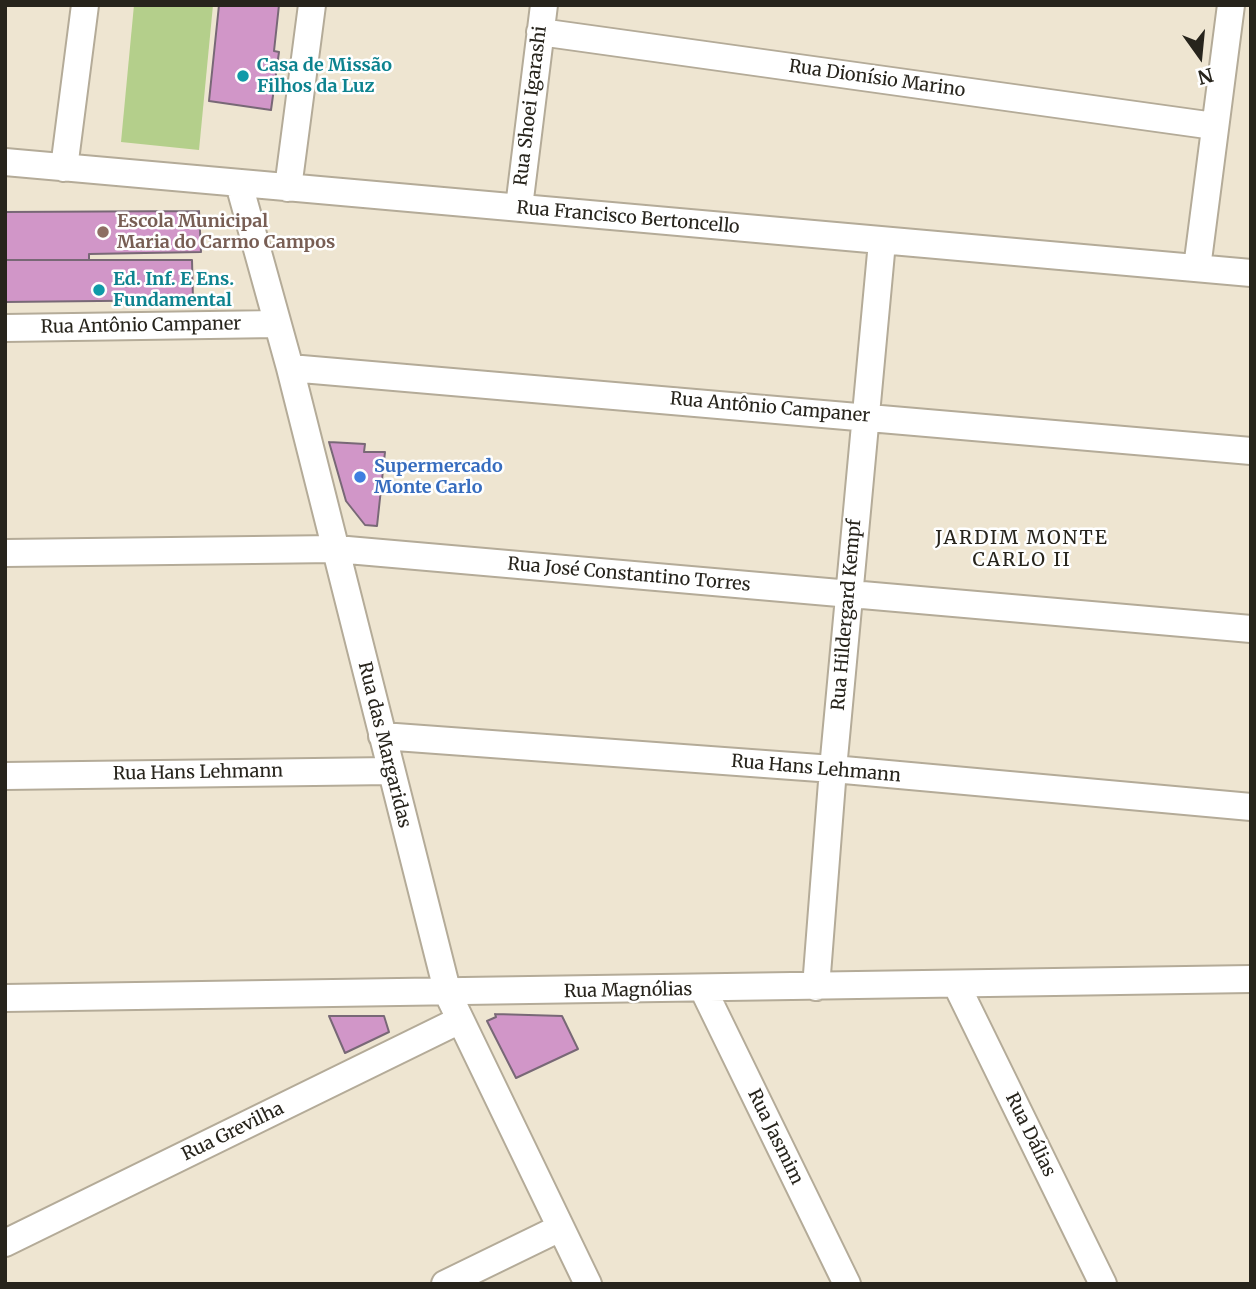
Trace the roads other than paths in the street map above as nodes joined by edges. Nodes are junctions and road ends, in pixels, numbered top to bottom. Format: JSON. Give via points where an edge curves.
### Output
{"nodes":[{"id":1,"x":85,"y":5,"type":"edge"},
{"id":2,"x":312,"y":5,"type":"edge"},
{"id":3,"x":544,"y":5,"type":"edge"},
{"id":4,"x":1231,"y":5,"type":"edge"},
{"id":5,"x":540,"y":32,"type":"junction"},
{"id":6,"x":1214,"y":126,"type":"junction"},
{"id":7,"x":5,"y":162,"type":"edge"},
{"id":8,"x":64,"y":168,"type":"junction"},
{"id":9,"x":239,"y":184,"type":"junction"},
{"id":10,"x":288,"y":188,"type":"junction"},
{"id":11,"x":519,"y":207,"type":"junction"},
{"id":12,"x":882,"y":242,"type":"junction"},
{"id":13,"x":1197,"y":268,"type":"junction"},
{"id":14,"x":1251,"y":273,"type":"edge"},
{"id":15,"x":277,"y":324,"type":"junction"},
{"id":16,"x":5,"y":328,"type":"edge"},
{"id":17,"x":290,"y":368,"type":"junction"},
{"id":18,"x":866,"y":416,"type":"junction"},
{"id":19,"x":1251,"y":451,"type":"edge"},
{"id":20,"x":336,"y":549,"type":"junction"},
{"id":21,"x":5,"y":553,"type":"edge"},
{"id":22,"x":850,"y":595,"type":"junction"},
{"id":23,"x":1251,"y":629,"type":"edge"},
{"id":24,"x":382,"y":736,"type":"junction"},
{"id":25,"x":833,"y":769,"type":"junction"},
{"id":26,"x":391,"y":771,"type":"junction"},
{"id":27,"x":5,"y":776,"type":"edge"},
{"id":28,"x":1251,"y":807,"type":"edge"},
{"id":29,"x":1251,"y":979,"type":"edge"},
{"id":30,"x":957,"y":986,"type":"junction"},
{"id":31,"x":816,"y":988,"type":"junction"},
{"id":32,"x":703,"y":989,"type":"junction"},
{"id":33,"x":448,"y":994,"type":"junction"},
{"id":34,"x":5,"y":998,"type":"edge"},
{"id":35,"x":460,"y":1020,"type":"junction"},
{"id":36,"x":560,"y":1228,"type":"junction"},
{"id":37,"x":5,"y":1243,"type":"edge"},
{"id":38,"x":445,"y":1284,"type":"edge"},
{"id":39,"x":588,"y":1284,"type":"edge"},
{"id":40,"x":846,"y":1284,"type":"edge"},
{"id":41,"x":1103,"y":1284,"type":"edge"}],
"edges":[{"from":1,"to":8,"type":"street"},
{"from":2,"to":10,"type":"street"},
{"from":3,"to":5,"type":"street","name":"Rua Shoei Igarashi"},
{"from":4,"to":6,"type":"street"},
{"from":5,"to":6,"type":"street","name":"Rua Dionísio Marino"},
{"from":5,"to":11,"type":"street","name":"Rua Shoei Igarashi"},
{"from":6,"to":13,"type":"street"},
{"from":7,"to":8,"type":"street","name":"Rua Francisco Bertoncello"},
{"from":8,"to":9,"type":"street","name":"Rua Francisco Bertoncello"},
{"from":9,"to":10,"type":"street","name":"Rua Francisco Bertoncello"},
{"from":9,"to":15,"type":"street","name":"Rua das Margaridas"},
{"from":10,"to":11,"type":"street","name":"Rua Francisco Bertoncello"},
{"from":11,"to":12,"type":"street","name":"Rua Francisco Bertoncello"},
{"from":12,"to":13,"type":"street","name":"Rua Francisco Bertoncello"},
{"from":12,"to":18,"type":"street","name":"Rua Hildergard Kempf"},
{"from":13,"to":14,"type":"street","name":"Rua Francisco Bertoncello"},
{"from":15,"to":16,"type":"street","name":"Rua Antônio Campaner"},
{"from":15,"to":17,"type":"street","name":"Rua das Margaridas"},
{"from":17,"to":18,"type":"street","name":"Rua Antônio Campaner"},
{"from":17,"to":20,"type":"street","name":"Rua das Margaridas"},
{"from":18,"to":19,"type":"street","name":"Rua Antônio Campaner"},
{"from":18,"to":22,"type":"street","name":"Rua Hildergard Kempf"},
{"from":20,"to":21,"type":"street","name":"Rua José Constantino Torres"},
{"from":20,"to":22,"type":"street","name":"Rua José Constantino Torres"},
{"from":20,"to":24,"type":"street","name":"Rua das Margaridas"},
{"from":22,"to":23,"type":"street","name":"Rua José Constantino Torres"},
{"from":22,"to":25,"type":"street","name":"Rua Hildergard Kempf"},
{"from":24,"to":25,"type":"street","name":"Rua Hans Lehmann"},
{"from":24,"to":26,"type":"street","name":"Rua das Margaridas"},
{"from":25,"to":28,"type":"street","name":"Rua Hans Lehmann"},
{"from":25,"to":31,"type":"street","name":"Rua Hildergard Kempf"},
{"from":26,"to":27,"type":"street","name":"Rua Hans Lehmann"},
{"from":26,"to":33,"type":"street","name":"Rua das Margaridas"},
{"from":29,"to":30,"type":"street","name":"Rua Magnólias"},
{"from":30,"to":31,"type":"street","name":"Rua Magnólias"},
{"from":30,"to":41,"type":"street","name":"Rua Dálias"},
{"from":31,"to":32,"type":"street","name":"Rua Magnólias"},
{"from":32,"to":33,"type":"street","name":"Rua Magnólias"},
{"from":32,"to":40,"type":"street","name":"Rua Jasmim"},
{"from":33,"to":34,"type":"street","name":"Rua Magnólias"},
{"from":33,"to":35,"type":"street","name":"Rua das Margaridas"},
{"from":35,"to":36,"type":"street","name":"Rua das Margaridas"},
{"from":35,"to":37,"type":"street","name":"Rua Grevilha"},
{"from":36,"to":38,"type":"street"},
{"from":36,"to":39,"type":"street","name":"Rua das Margaridas"}]}
